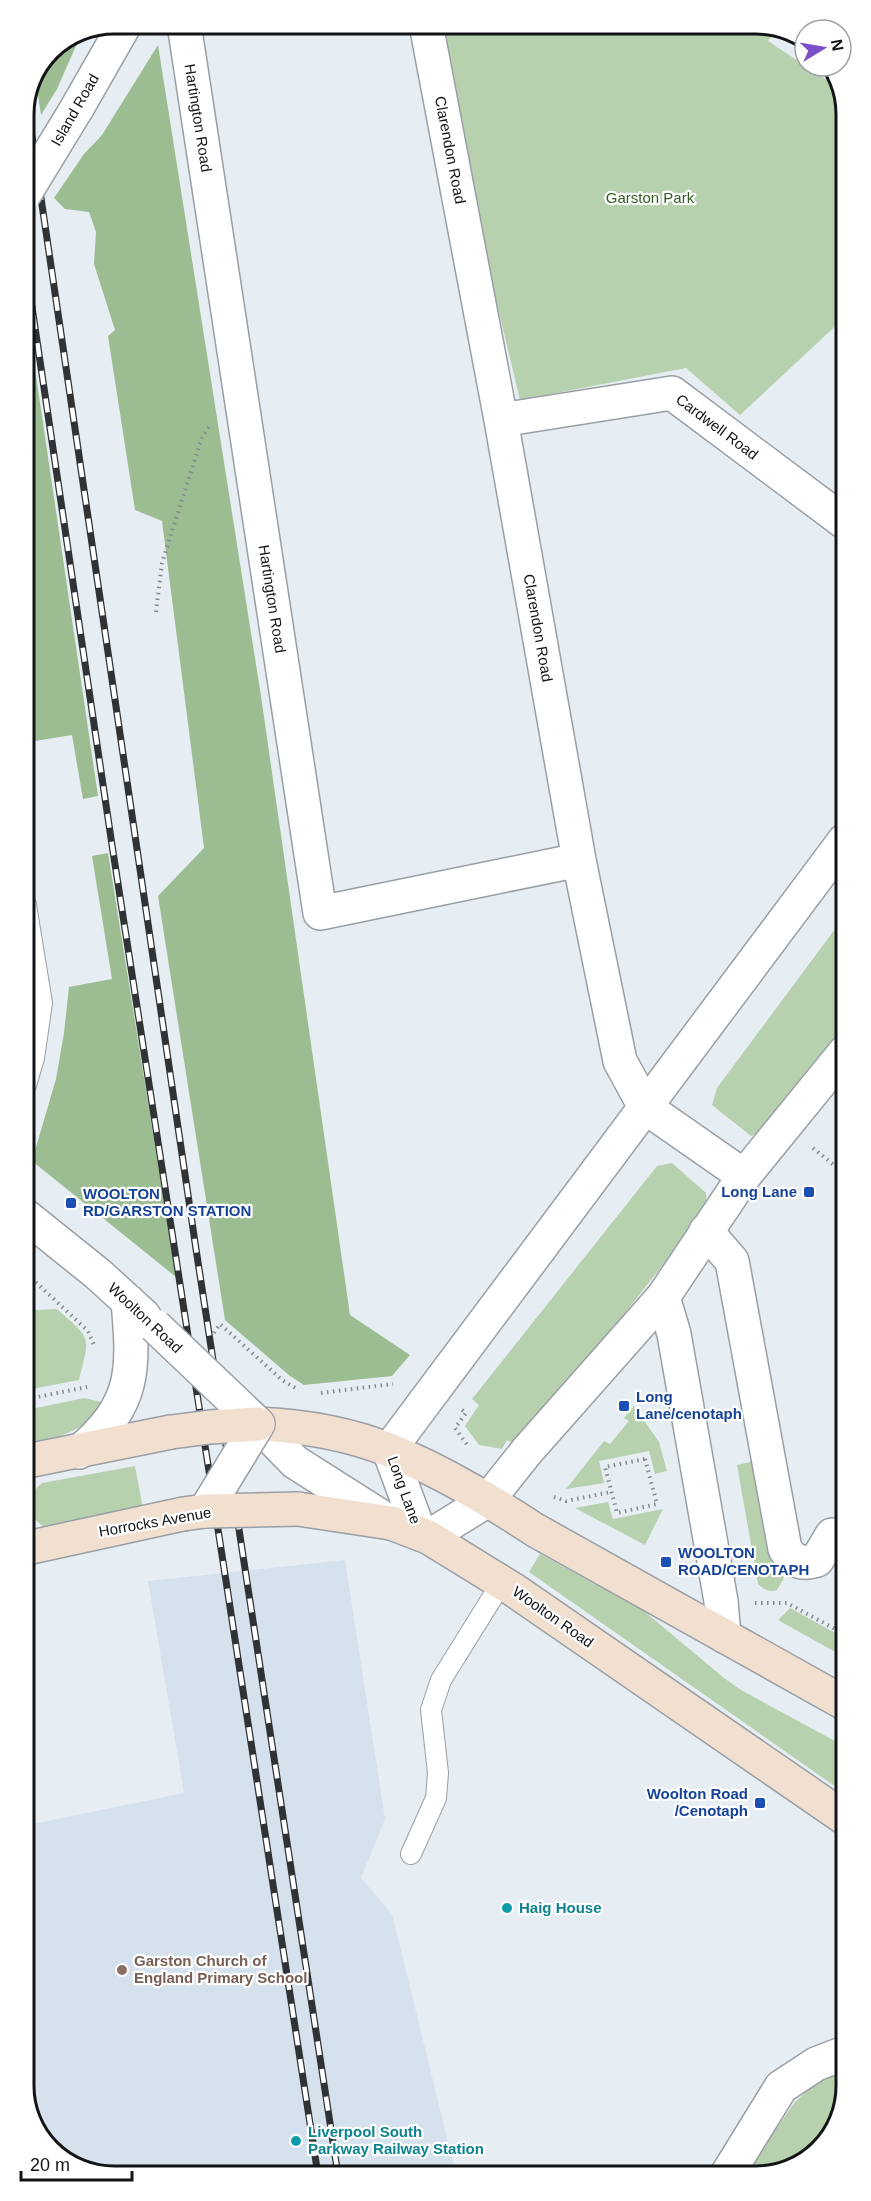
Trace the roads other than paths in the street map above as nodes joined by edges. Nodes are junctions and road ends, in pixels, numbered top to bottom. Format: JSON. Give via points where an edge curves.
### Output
{"nodes":[{"id":1,"x":119,"y":35,"type":"edge"},
{"id":2,"x":186,"y":35,"type":"edge"},
{"id":3,"x":428,"y":35,"type":"edge"},
{"id":4,"x":35,"y":177,"type":"edge"},
{"id":5,"x":501,"y":420,"type":"junction"},
{"id":6,"x":836,"y":516,"type":"edge"},
{"id":7,"x":836,"y":852,"type":"edge"},
{"id":8,"x":579,"y":860,"type":"junction"},
{"id":9,"x":35,"y":960,"type":"edge"},
{"id":10,"x":35,"y":1051,"type":"edge"},
{"id":11,"x":836,"y":1062,"type":"edge"},
{"id":12,"x":645,"y":1107,"type":"junction"},
{"id":13,"x":744,"y":1176,"type":"junction"},
{"id":14,"x":35,"y":1224,"type":"edge"},
{"id":15,"x":706,"y":1232,"type":"junction"},
{"id":16,"x":663,"y":1297,"type":"junction"},
{"id":17,"x":128,"y":1300,"type":"junction"},
{"id":18,"x":258,"y":1424,"type":"junction"},
{"id":19,"x":389,"y":1450,"type":"junction"},
{"id":20,"x":80,"y":1452,"type":"junction"},
{"id":21,"x":35,"y":1460,"type":"edge"},
{"id":22,"x":488,"y":1500,"type":"junction"},
{"id":23,"x":194,"y":1513,"type":"junction"},
{"id":24,"x":413,"y":1532,"type":"junction"},
{"id":25,"x":832,"y":1535,"type":"dead end"},
{"id":26,"x":35,"y":1546,"type":"edge"},
{"id":27,"x":502,"y":1582,"type":"junction"},
{"id":28,"x":724,"y":1636,"type":"junction"},
{"id":29,"x":836,"y":1698,"type":"edge"},
{"id":30,"x":836,"y":1812,"type":"edge"},
{"id":31,"x":411,"y":1854,"type":"dead end"},
{"id":32,"x":836,"y":2056,"type":"edge"},
{"id":33,"x":732,"y":2166,"type":"edge"}],
"edges":[{"from":1,"to":4,"type":"street","name":"Island Road","bridge":true},
{"from":2,"to":8,"type":"street","name":"Hartington Road","via":[[320,913]]},
{"from":3,"to":5,"type":"street","name":"Clarendon Road"},
{"from":5,"to":6,"type":"street","name":"Cardwell Road","via":[[672,393]]},
{"from":5,"to":8,"type":"street","name":"Clarendon Road"},
{"from":7,"to":12,"type":"street","name":"Long Lane"},
{"from":8,"to":12,"type":"street","name":"Clarendon Road","via":[[620,1061]]},
{"from":9,"to":10,"type":"lane","via":[[42,1003]]},
{"from":11,"to":13,"type":"street","name":"Long Lane"},
{"from":12,"to":13,"type":"street","name":"Clarendon Road"},
{"from":12,"to":19,"type":"street","name":"Long Lane"},
{"from":13,"to":15,"type":"street","name":"Long Lane"},
{"from":14,"to":17,"type":"street","name":"Woolton Road"},
{"from":15,"to":16,"type":"street","name":"Long Lane"},
{"from":15,"to":25,"type":"street","via":[[732,1261],[785,1549],[797,1562],[805,1564],[817,1560]]},
{"from":16,"to":22,"type":"street","name":"Long Lane"},
{"from":16,"to":28,"type":"street","via":[[674,1334]]},
{"from":17,"to":18,"type":"street","name":"Woolton Road","bridge":true},
{"from":17,"to":20,"type":"street","via":[[131,1363],[127,1389],[109,1424]]},
{"from":18,"to":19,"type":"main road","via":[[339,1435]]},
{"from":18,"to":20,"type":"main road","bridge":true,"via":[[171,1432]]},
{"from":18,"to":23,"type":"street","bridge":true},
{"from":18,"to":24,"type":"street","name":"Woolton Road","via":[[295,1462]]},
{"from":19,"to":22,"type":"main road"},
{"from":19,"to":24,"type":"street","name":"Long Lane"},
{"from":20,"to":21,"type":"main road"},
{"from":22,"to":24,"type":"street","name":"Long Lane"},
{"from":22,"to":28,"type":"main road"},
{"from":23,"to":24,"type":"main road","name":"Horrocks Avenue","bridge":true,"via":[[298,1509]]},
{"from":23,"to":26,"type":"main road","name":"Horrocks Avenue"},
{"from":24,"to":27,"type":"main road","name":"Woolton Road"},
{"from":27,"to":30,"type":"main road","name":"Woolton Road"},
{"from":27,"to":31,"type":"lane","via":[[435,1693],[431,1710],[438,1773],[436,1798]]},
{"from":28,"to":29,"type":"main road"},
{"from":32,"to":33,"type":"street","via":[[816,2064],[782,2087]]}]}
